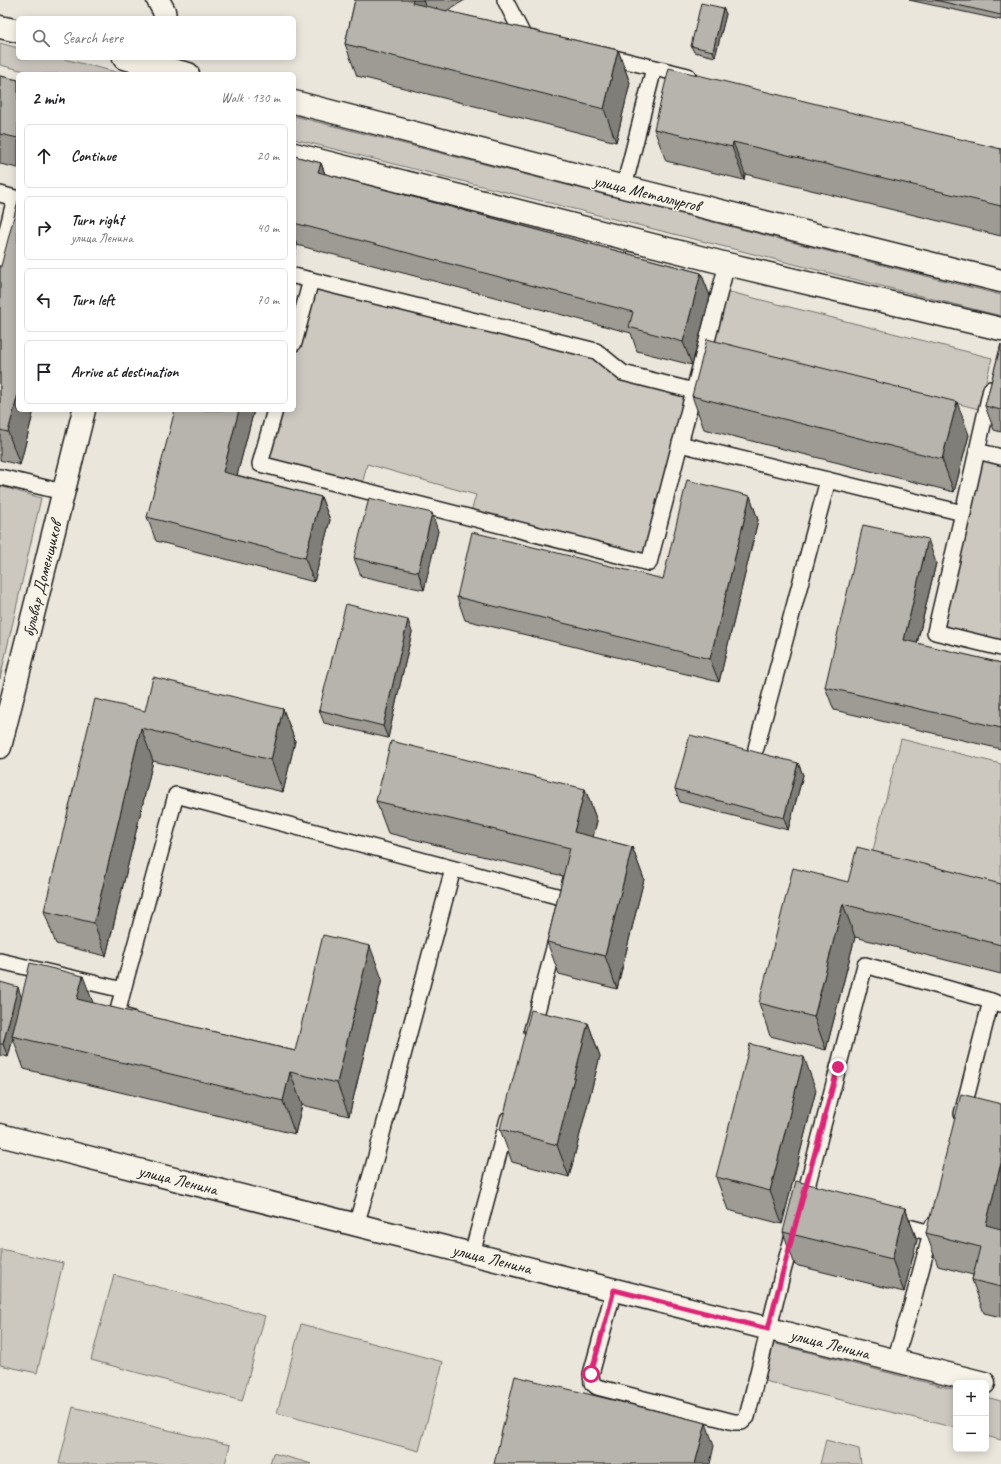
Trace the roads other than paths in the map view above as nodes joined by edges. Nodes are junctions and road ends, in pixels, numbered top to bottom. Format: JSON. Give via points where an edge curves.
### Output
{"nodes":[{"id":1,"x":158,"y":0,"type":"edge"},
{"id":2,"x":505,"y":0,"type":"edge"},
{"id":3,"x":165,"y":16,"type":"edge"},
{"id":4,"x":0,"y":27,"type":"edge"},
{"id":5,"x":16,"y":31,"type":"edge"},
{"id":6,"x":502,"y":31,"type":"edge"},
{"id":7,"x":524,"y":37,"type":"junction"},
{"id":8,"x":546,"y":42,"type":"edge"},
{"id":9,"x":588,"y":52,"type":"edge"},
{"id":10,"x":133,"y":60,"type":"edge"},
{"id":11,"x":654,"y":68,"type":"junction"},
{"id":12,"x":175,"y":69,"type":"edge"},
{"id":13,"x":700,"y":79,"type":"edge"},
{"id":14,"x":296,"y":103,"type":"edge"},
{"id":15,"x":296,"y":155,"type":"edge"},
{"id":16,"x":624,"y":187,"type":"junction"},
{"id":17,"x":0,"y":194,"type":"edge"},
{"id":18,"x":0,"y":258,"type":"edge"},
{"id":19,"x":727,"y":264,"type":"junction"},
{"id":20,"x":296,"y":276,"type":"edge"},
{"id":21,"x":311,"y":280,"type":"junction"},
{"id":22,"x":1001,"y":281,"type":"edge"},
{"id":23,"x":1001,"y":329,"type":"edge"},
{"id":24,"x":296,"y":336,"type":"edge"},
{"id":25,"x":994,"y":375,"type":"edge"},
{"id":26,"x":694,"y":391,"type":"junction"},
{"id":27,"x":84,"y":412,"type":"edge"},
{"id":28,"x":274,"y":412,"type":"edge"},
{"id":29,"x":680,"y":444,"type":"junction"},
{"id":30,"x":977,"y":451,"type":"junction"},
{"id":31,"x":1001,"y":457,"type":"edge"},
{"id":32,"x":0,"y":477,"type":"edge"},
{"id":33,"x":828,"y":480,"type":"junction"},
{"id":34,"x":64,"y":492,"type":"junction"},
{"id":35,"x":962,"y":513,"type":"junction"},
{"id":36,"x":1001,"y":648,"type":"edge"},
{"id":37,"x":6,"y":699,"type":"edge"},
{"id":38,"x":0,"y":747,"type":"edge"},
{"id":39,"x":756,"y":748,"type":"dead end"},
{"id":40,"x":453,"y":869,"type":"junction"},
{"id":41,"x":0,"y":961,"type":"edge"},
{"id":42,"x":123,"y":990,"type":"junction"},
{"id":43,"x":996,"y":1003,"type":"edge"},
{"id":44,"x":147,"y":1022,"type":"edge"},
{"id":45,"x":528,"y":1045,"type":"edge"},
{"id":46,"x":512,"y":1106,"type":"edge"},
{"id":47,"x":959,"y":1125,"type":"edge"},
{"id":48,"x":0,"y":1135,"type":"edge"},
{"id":49,"x":804,"y":1198,"type":"junction"},
{"id":50,"x":826,"y":1204,"type":"edge"},
{"id":51,"x":937,"y":1210,"type":"edge"},
{"id":52,"x":878,"y":1218,"type":"edge"},
{"id":53,"x":356,"y":1224,"type":"junction"},
{"id":54,"x":931,"y":1233,"type":"junction"},
{"id":55,"x":472,"y":1254,"type":"junction"},
{"id":56,"x":614,"y":1290,"type":"junction"},
{"id":57,"x":768,"y":1329,"type":"junction"},
{"id":58,"x":895,"y":1360,"type":"junction"},
{"id":59,"x":973,"y":1380,"type":"edge"},
{"id":60,"x":989,"y":1384,"type":"edge"},
{"id":61,"x":1001,"y":1387,"type":"edge"}],
"edges":[{"from":1,"to":3,"type":"street"},
{"from":2,"to":7,"type":"lane"},
{"from":4,"to":5,"type":"street"},
{"from":6,"to":7,"type":"lane"},
{"from":7,"to":8,"type":"lane"},
{"from":9,"to":11,"type":"lane"},
{"from":10,"to":12,"type":"street"},
{"from":11,"to":13,"type":"lane"},
{"from":11,"to":16,"type":"lane"},
{"from":14,"to":16,"type":"street","name":"улица Металлургов"},
{"from":15,"to":19,"type":"street"},
{"from":16,"to":22,"type":"street","name":"улица Металлургов"},
{"from":17,"to":18,"type":"lane","via":[[16,198]]},
{"from":19,"to":23,"type":"street"},
{"from":19,"to":26,"type":"lane"},
{"from":20,"to":21,"type":"lane"},
{"from":21,"to":24,"type":"lane"},
{"from":21,"to":26,"type":"lane","via":[[596,351],[623,373]]},
{"from":25,"to":30,"type":"lane"},
{"from":26,"to":29,"type":"lane"},
{"from":27,"to":34,"type":"street","name":"бульвар Доменщиков"},
{"from":28,"to":29,"type":"lane","via":[[260,464],[649,563]]},
{"from":29,"to":33,"type":"lane"},
{"from":30,"to":31,"type":"lane"},
{"from":30,"to":35,"type":"lane"},
{"from":32,"to":34,"type":"lane"},
{"from":33,"to":35,"type":"lane"},
{"from":33,"to":39,"type":"lane"},
{"from":34,"to":37,"type":"street","name":"бульвар Доменщиков"},
{"from":35,"to":36,"type":"lane","via":[[936,632]]},
{"from":37,"to":38,"type":"street","name":"бульвар Доменщиков"},
{"from":40,"to":42,"type":"lane","via":[[176,795]]},
{"from":40,"to":45,"type":"lane","via":[[568,899]]},
{"from":40,"to":53,"type":"lane"},
{"from":41,"to":42,"type":"lane"},
{"from":42,"to":44,"type":"lane","via":[[117,1015]]},
{"from":43,"to":47,"type":"lane"},
{"from":43,"to":49,"type":"lane","via":[[865,966]]},
{"from":46,"to":55,"type":"lane"},
{"from":48,"to":53,"type":"street","name":"улица Ленина"},
{"from":49,"to":50,"type":"lane"},
{"from":49,"to":57,"type":"lane"},
{"from":51,"to":54,"type":"lane"},
{"from":52,"to":54,"type":"lane"},
{"from":53,"to":55,"type":"street","name":"улица Ленина"},
{"from":54,"to":58,"type":"lane"},
{"from":55,"to":56,"type":"street","name":"улица Ленина"},
{"from":56,"to":57,"type":"street","name":"улица Ленина"},
{"from":56,"to":57,"type":"lane","via":[[591,1374],[592,1383],[597,1387],[726,1420],[742,1422],[747,1417]]},
{"from":57,"to":58,"type":"street","name":"улица Ленина"},
{"from":58,"to":59,"type":"street","name":"улица Ленина"},
{"from":60,"to":61,"type":"street","name":"улица Ленина"}]}
